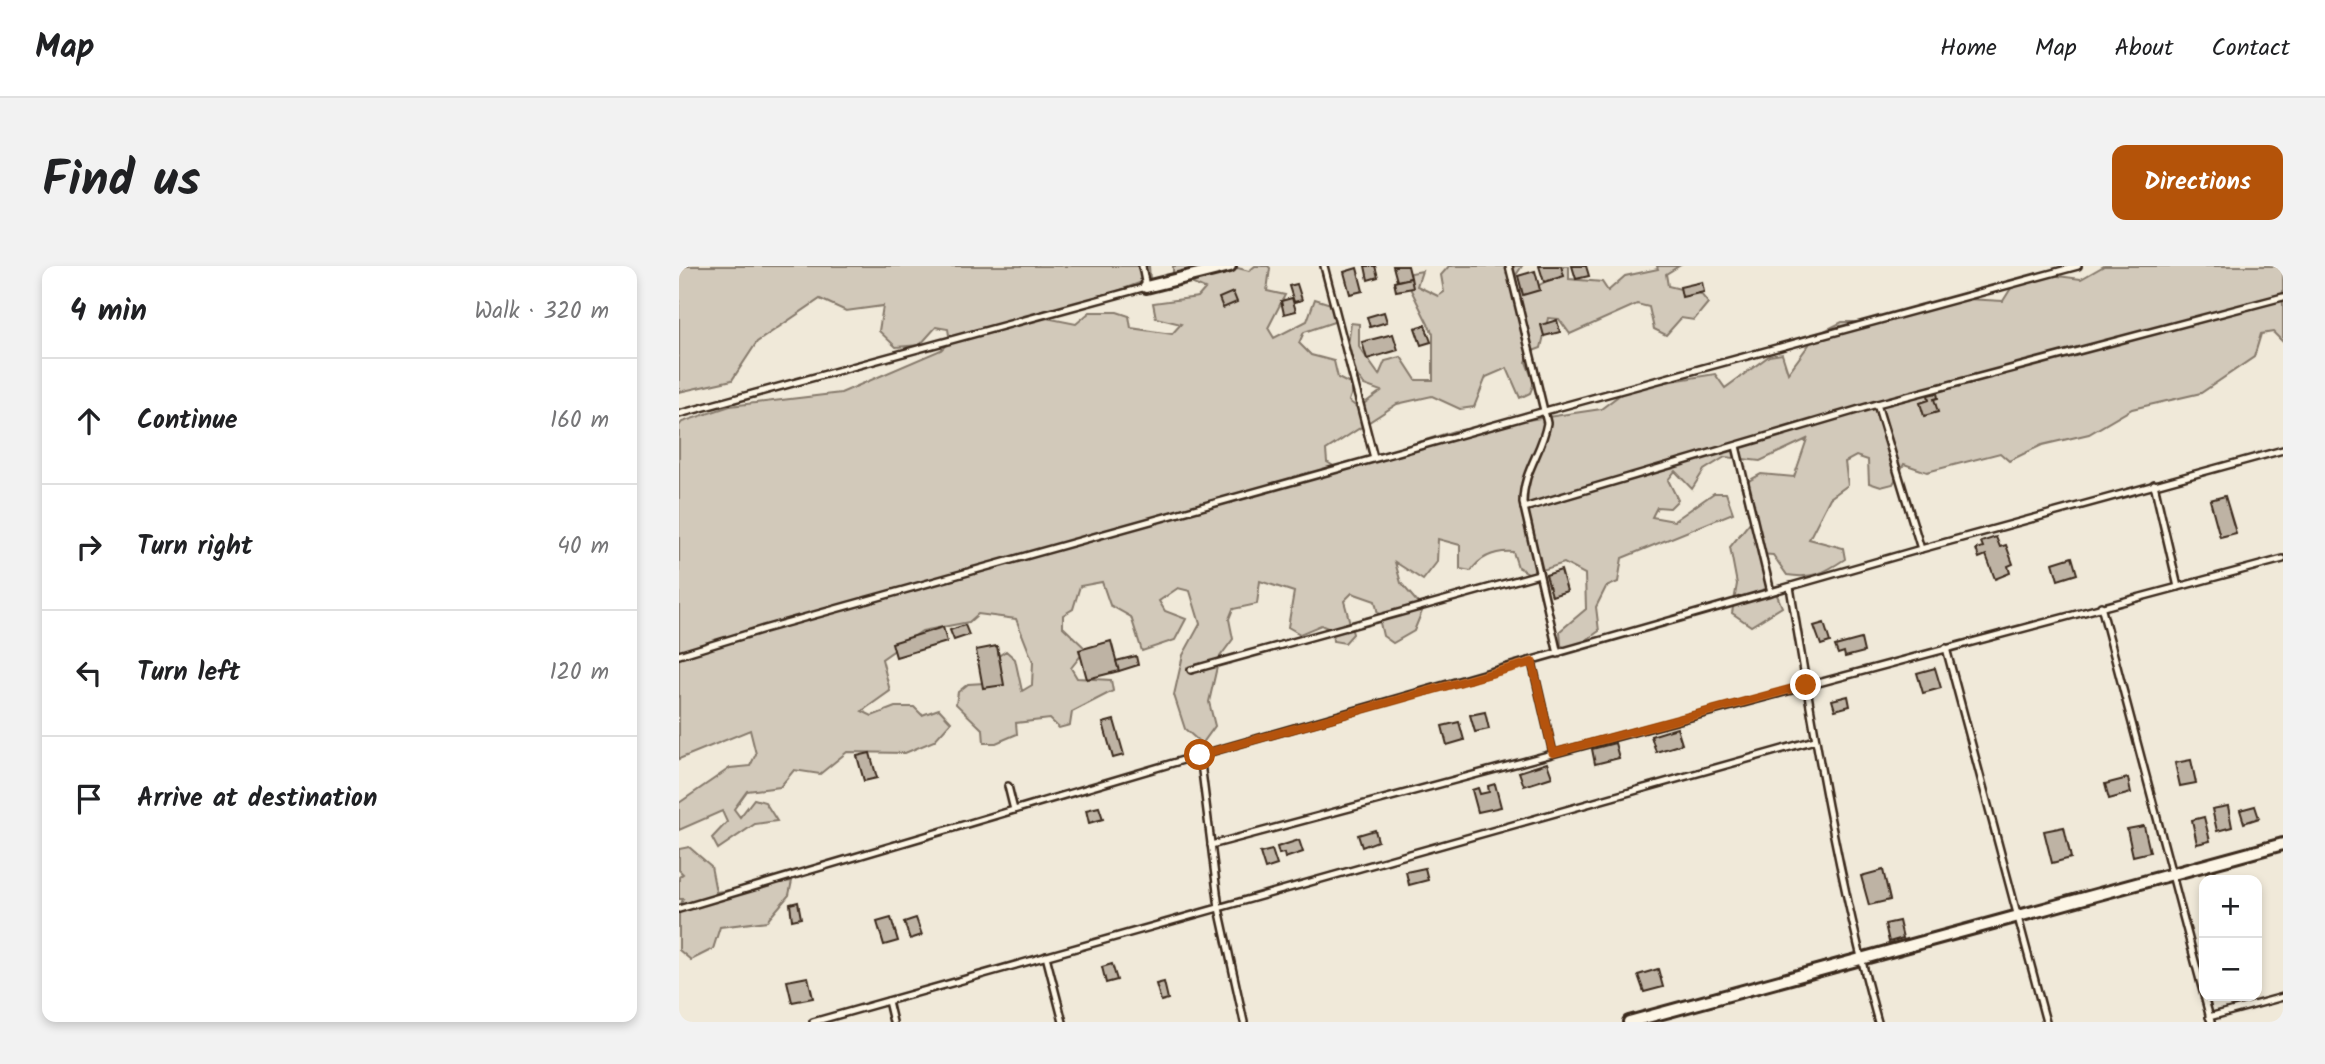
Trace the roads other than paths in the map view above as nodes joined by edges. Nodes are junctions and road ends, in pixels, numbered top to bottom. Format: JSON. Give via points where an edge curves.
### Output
{"nodes":[{"id":1,"x":1142,"y":266,"type":"edge"},
{"id":2,"x":1230,"y":266,"type":"edge"},
{"id":3,"x":1324,"y":266,"type":"edge"},
{"id":4,"x":1509,"y":266,"type":"edge"},
{"id":5,"x":2078,"y":266,"type":"edge"},
{"id":6,"x":1146,"y":287,"type":"junction"},
{"id":7,"x":2283,"y":297,"type":"edge"},
{"id":8,"x":1877,"y":404,"type":"junction"},
{"id":9,"x":1545,"y":411,"type":"junction"},
{"id":10,"x":679,"y":414,"type":"edge"},
{"id":11,"x":1736,"y":446,"type":"junction"},
{"id":12,"x":2283,"y":450,"type":"edge"},
{"id":13,"x":1374,"y":458,"type":"junction"},
{"id":14,"x":2154,"y":484,"type":"junction"},
{"id":15,"x":1524,"y":508,"type":"junction"},
{"id":16,"x":1921,"y":549,"type":"junction"},
{"id":17,"x":2283,"y":559,"type":"edge"},
{"id":18,"x":1539,"y":574,"type":"junction"},
{"id":19,"x":1790,"y":587,"type":"junction"},
{"id":20,"x":2178,"y":587,"type":"junction"},
{"id":21,"x":1771,"y":593,"type":"junction"},
{"id":22,"x":2101,"y":606,"type":"junction"},
{"id":23,"x":1946,"y":648,"type":"junction"},
{"id":24,"x":1558,"y":654,"type":"junction"},
{"id":25,"x":679,"y":655,"type":"edge"},
{"id":26,"x":1532,"y":662,"type":"junction"},
{"id":27,"x":1191,"y":670,"type":"dead end"},
{"id":28,"x":1806,"y":685,"type":"junction"},
{"id":29,"x":1815,"y":740,"type":"junction"},
{"id":30,"x":1553,"y":753,"type":"junction"},
{"id":31,"x":1200,"y":755,"type":"junction"},
{"id":32,"x":1008,"y":786,"type":"dead end"},
{"id":33,"x":1014,"y":810,"type":"junction"},
{"id":34,"x":2283,"y":844,"type":"edge"},
{"id":35,"x":1211,"y":845,"type":"junction"},
{"id":36,"x":2171,"y":875,"type":"junction"},
{"id":37,"x":1219,"y":908,"type":"junction"},
{"id":38,"x":679,"y":909,"type":"edge"},
{"id":39,"x":2018,"y":917,"type":"junction"},
{"id":40,"x":1046,"y":956,"type":"junction"},
{"id":41,"x":1860,"y":960,"type":"junction"},
{"id":42,"x":2283,"y":997,"type":"edge"},
{"id":43,"x":888,"y":1001,"type":"junction"},
{"id":44,"x":2210,"y":1020,"type":"edge"},
{"id":45,"x":813,"y":1022,"type":"edge"},
{"id":46,"x":893,"y":1022,"type":"edge"},
{"id":47,"x":1063,"y":1022,"type":"edge"},
{"id":48,"x":1244,"y":1022,"type":"edge"},
{"id":49,"x":1629,"y":1022,"type":"edge"},
{"id":50,"x":1878,"y":1022,"type":"edge"},
{"id":51,"x":2046,"y":1022,"type":"edge"}],
"edges":[{"from":1,"to":6,"type":"lane"},
{"from":2,"to":6,"type":"street"},
{"from":3,"to":13,"type":"lane"},
{"from":4,"to":9,"type":"lane"},
{"from":5,"to":9,"type":"lane"},
{"from":6,"to":10,"type":"lane"},
{"from":7,"to":8,"type":"lane"},
{"from":8,"to":11,"type":"lane"},
{"from":8,"to":16,"type":"lane"},
{"from":9,"to":13,"type":"lane"},
{"from":9,"to":15,"type":"lane","via":[[1545,438],[1525,478]]},
{"from":11,"to":15,"type":"lane"},
{"from":11,"to":21,"type":"lane"},
{"from":12,"to":14,"type":"lane"},
{"from":13,"to":25,"type":"lane"},
{"from":14,"to":16,"type":"lane"},
{"from":14,"to":20,"type":"lane"},
{"from":15,"to":18,"type":"lane"},
{"from":16,"to":19,"type":"lane"},
{"from":17,"to":20,"type":"lane"},
{"from":18,"to":24,"type":"lane"},
{"from":18,"to":27,"type":"lane"},
{"from":19,"to":21,"type":"lane"},
{"from":19,"to":28,"type":"lane"},
{"from":20,"to":22,"type":"lane"},
{"from":21,"to":24,"type":"lane"},
{"from":22,"to":23,"type":"lane"},
{"from":22,"to":36,"type":"lane"},
{"from":23,"to":28,"type":"lane"},
{"from":23,"to":39,"type":"lane"},
{"from":24,"to":26,"type":"lane"},
{"from":26,"to":30,"type":"lane"},
{"from":26,"to":31,"type":"lane"},
{"from":28,"to":29,"type":"lane"},
{"from":28,"to":30,"type":"lane"},
{"from":29,"to":37,"type":"lane"},
{"from":29,"to":41,"type":"lane"},
{"from":30,"to":35,"type":"lane"},
{"from":31,"to":33,"type":"lane"},
{"from":31,"to":35,"type":"lane"},
{"from":32,"to":33,"type":"lane"},
{"from":33,"to":38,"type":"lane"},
{"from":34,"to":36,"type":"street"},
{"from":35,"to":37,"type":"lane"},
{"from":36,"to":39,"type":"street"},
{"from":36,"to":44,"type":"lane"},
{"from":37,"to":40,"type":"lane"},
{"from":37,"to":48,"type":"lane"},
{"from":39,"to":41,"type":"street"},
{"from":39,"to":51,"type":"lane"},
{"from":40,"to":43,"type":"lane"},
{"from":40,"to":47,"type":"lane"},
{"from":41,"to":49,"type":"street"},
{"from":41,"to":50,"type":"lane"},
{"from":42,"to":44,"type":"lane"},
{"from":43,"to":45,"type":"lane"},
{"from":43,"to":46,"type":"lane"}]}
